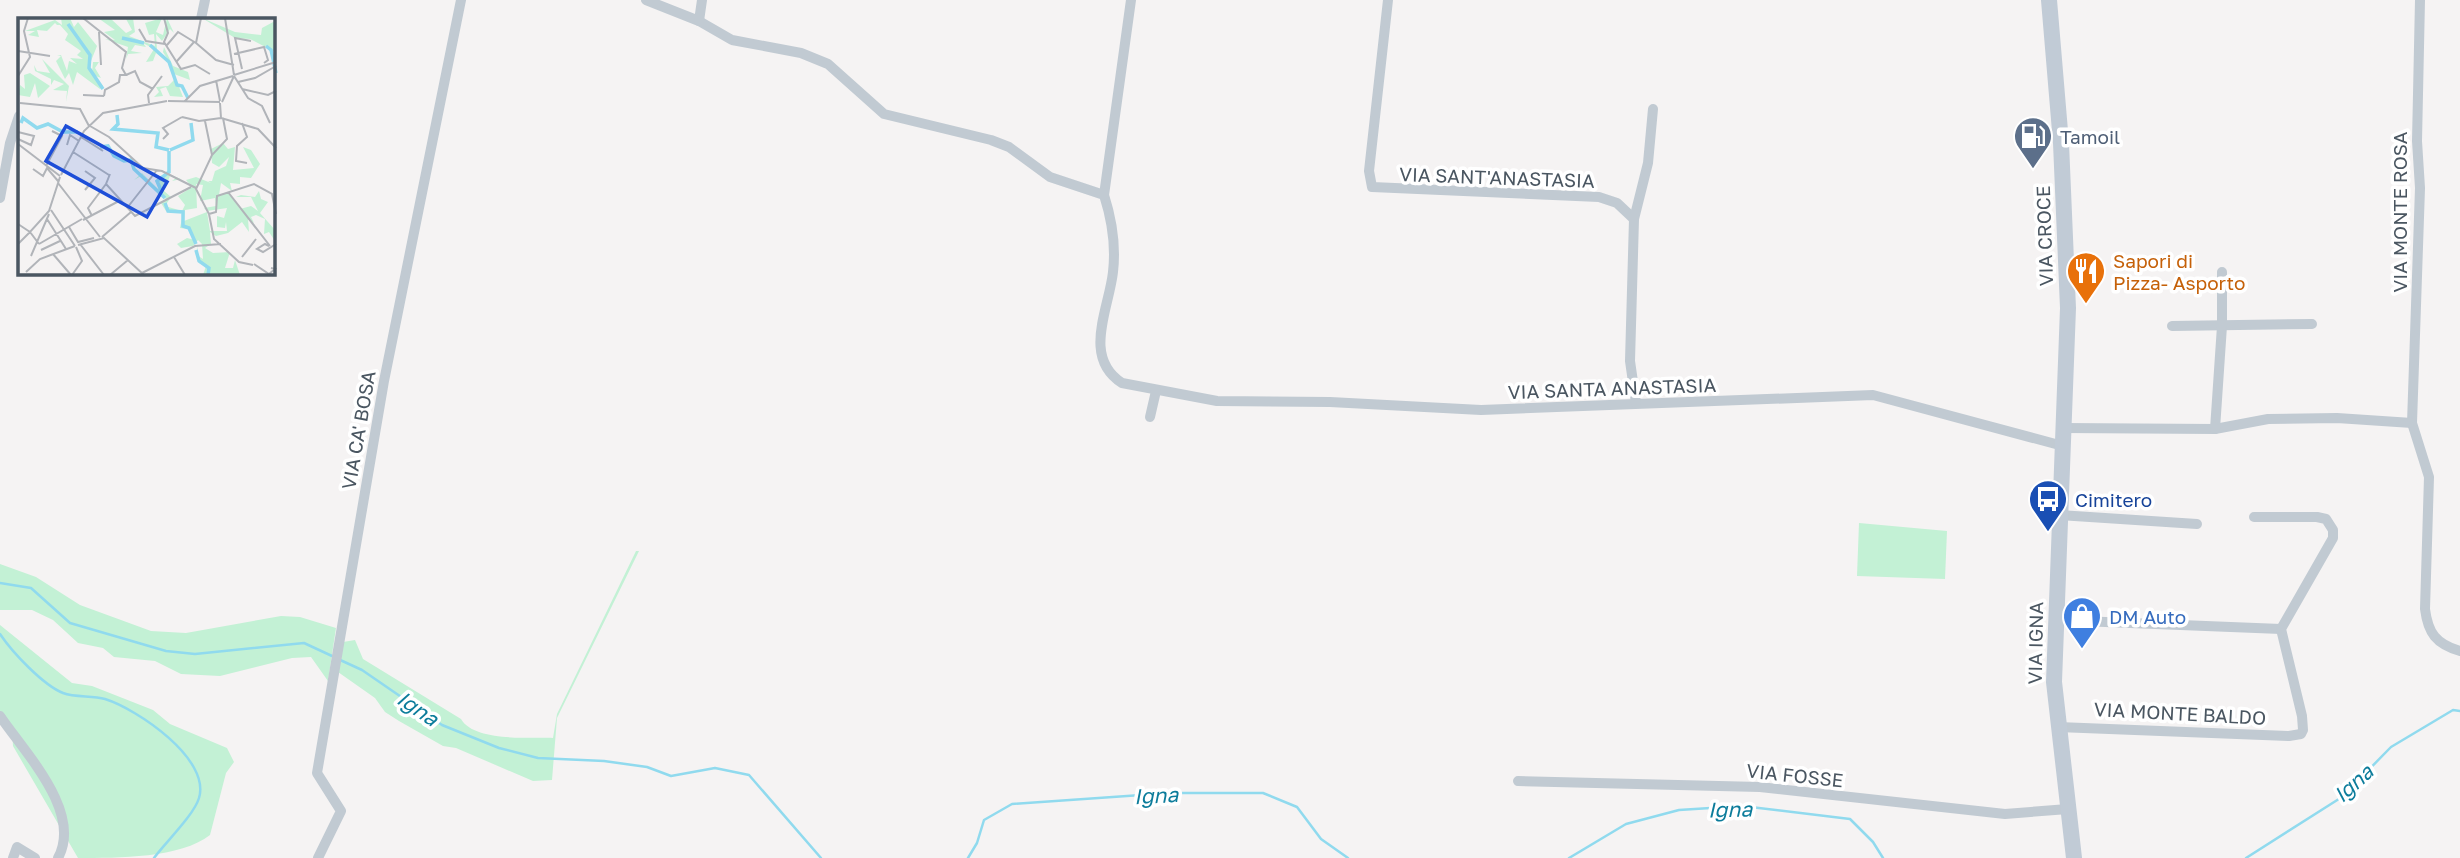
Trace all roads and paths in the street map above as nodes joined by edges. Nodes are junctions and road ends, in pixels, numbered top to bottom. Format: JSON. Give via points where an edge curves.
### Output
{"nodes":[{"id":1,"x":205,"y":0,"type":"edge"},
{"id":2,"x":461,"y":0,"type":"edge"},
{"id":3,"x":646,"y":0,"type":"edge"},
{"id":4,"x":702,"y":0,"type":"edge"},
{"id":5,"x":1131,"y":0,"type":"edge"},
{"id":6,"x":1388,"y":0,"type":"edge"},
{"id":7,"x":2049,"y":0,"type":"edge"},
{"id":8,"x":2420,"y":0,"type":"edge"},
{"id":9,"x":201,"y":18,"type":"edge"},
{"id":10,"x":699,"y":21,"type":"junction"},
{"id":11,"x":1653,"y":109,"type":"dead end"},
{"id":12,"x":18,"y":119,"type":"edge"},
{"id":13,"x":1104,"y":195,"type":"junction"},
{"id":14,"x":0,"y":198,"type":"edge"},
{"id":15,"x":1634,"y":219,"type":"junction"},
{"id":16,"x":2222,"y":272,"type":"dead end"},
{"id":17,"x":2312,"y":324,"type":"dead end"},
{"id":18,"x":2172,"y":326,"type":"dead end"},
{"id":19,"x":2222,"y":326,"type":"junction"},
{"id":20,"x":1156,"y":391,"type":"junction"},
{"id":21,"x":1636,"y":403,"type":"junction"},
{"id":22,"x":1150,"y":418,"type":"dead end"},
{"id":23,"x":2412,"y":423,"type":"junction"},
{"id":24,"x":2063,"y":428,"type":"junction"},
{"id":25,"x":2215,"y":429,"type":"junction"},
{"id":26,"x":2063,"y":446,"type":"junction"},
{"id":27,"x":2059,"y":515,"type":"junction"},
{"id":28,"x":2254,"y":517,"type":"dead end"},
{"id":29,"x":2197,"y":524,"type":"dead end"},
{"id":30,"x":2055,"y":620,"type":"junction"},
{"id":31,"x":2281,"y":629,"type":"junction"},
{"id":32,"x":2460,"y":652,"type":"edge"},
{"id":33,"x":0,"y":716,"type":"edge"},
{"id":34,"x":2057,"y":727,"type":"junction"},
{"id":35,"x":1518,"y":781,"type":"dead end"},
{"id":36,"x":2068,"y":809,"type":"junction"},
{"id":37,"x":2074,"y":857,"type":"edge"},
{"id":38,"x":13,"y":858,"type":"edge"},
{"id":39,"x":35,"y":858,"type":"edge"},
{"id":40,"x":58,"y":858,"type":"edge"},
{"id":41,"x":318,"y":858,"type":"edge"}],
"edges":[{"from":1,"to":9,"type":"street"},
{"from":2,"to":41,"type":"street","name":"VIA CA' BOSA","via":[[384,381],[317,773],[341,811]]},
{"from":3,"to":10,"type":"street"},
{"from":4,"to":10,"type":"street"},
{"from":5,"to":13,"type":"street"},
{"from":6,"to":15,"type":"street","name":"VIA SANT'ANASTASIA","via":[[1369,171],[1372,187],[1599,197],[1617,202]]},
{"from":7,"to":24,"type":"main road","name":"VIA CROCE","via":[[2068,308]]},
{"from":8,"to":23,"type":"street","name":"VIA MONTE ROSA","via":[[2420,188]]},
{"from":10,"to":13,"type":"street","via":[[732,40],[801,53],[828,64],[884,114],[991,140],[1009,147],[1050,177]]},
{"from":11,"to":15,"type":"street","via":[[1648,163]]},
{"from":12,"to":14,"type":"street"},
{"from":13,"to":20,"type":"street","name":"VIA SANTA ANASTASIA","via":[[1111,215],[1114,258],[1100,357],[1122,383]]},
{"from":15,"to":21,"type":"street","via":[[1630,361]]},
{"from":16,"to":19,"type":"street"},
{"from":17,"to":19,"type":"street"},
{"from":18,"to":19,"type":"street"},
{"from":19,"to":25,"type":"street"},
{"from":20,"to":21,"type":"street","name":"VIA SANTA ANASTASIA","via":[[1217,401],[1439,409]]},
{"from":20,"to":22,"type":"street"},
{"from":21,"to":26,"type":"street","name":"VIA SANTA ANASTASIA","via":[[1873,395]]},
{"from":23,"to":25,"type":"street","via":[[2268,419]]},
{"from":23,"to":32,"type":"street","name":"VIA MONTE ROSA","via":[[2429,477],[2427,626],[2439,642]]},
{"from":24,"to":25,"type":"street"},
{"from":24,"to":26,"type":"main road","name":"VIA IGNA"},
{"from":26,"to":27,"type":"main road","name":"VIA IGNA"},
{"from":27,"to":29,"type":"street"},
{"from":27,"to":30,"type":"main road","name":"VIA IGNA"},
{"from":28,"to":31,"type":"street","via":[[2317,517],[2326,519],[2333,530],[2333,538]]},
{"from":30,"to":31,"type":"street"},
{"from":30,"to":34,"type":"main road","name":"VIA IGNA"},
{"from":31,"to":34,"type":"street","name":"VIA MONTE BALDO","via":[[2302,716],[2301,734]]},
{"from":33,"to":40,"type":"street","via":[[55,795],[65,820]]},
{"from":34,"to":36,"type":"main road","name":"VIA IGNA"},
{"from":35,"to":36,"type":"street","name":"VIA FOSSE","via":[[1760,787],[2005,814]]},
{"from":36,"to":37,"type":"main road","name":"VIA IGNA"},
{"from":38,"to":39,"type":"street","via":[[17,848]]}]}
